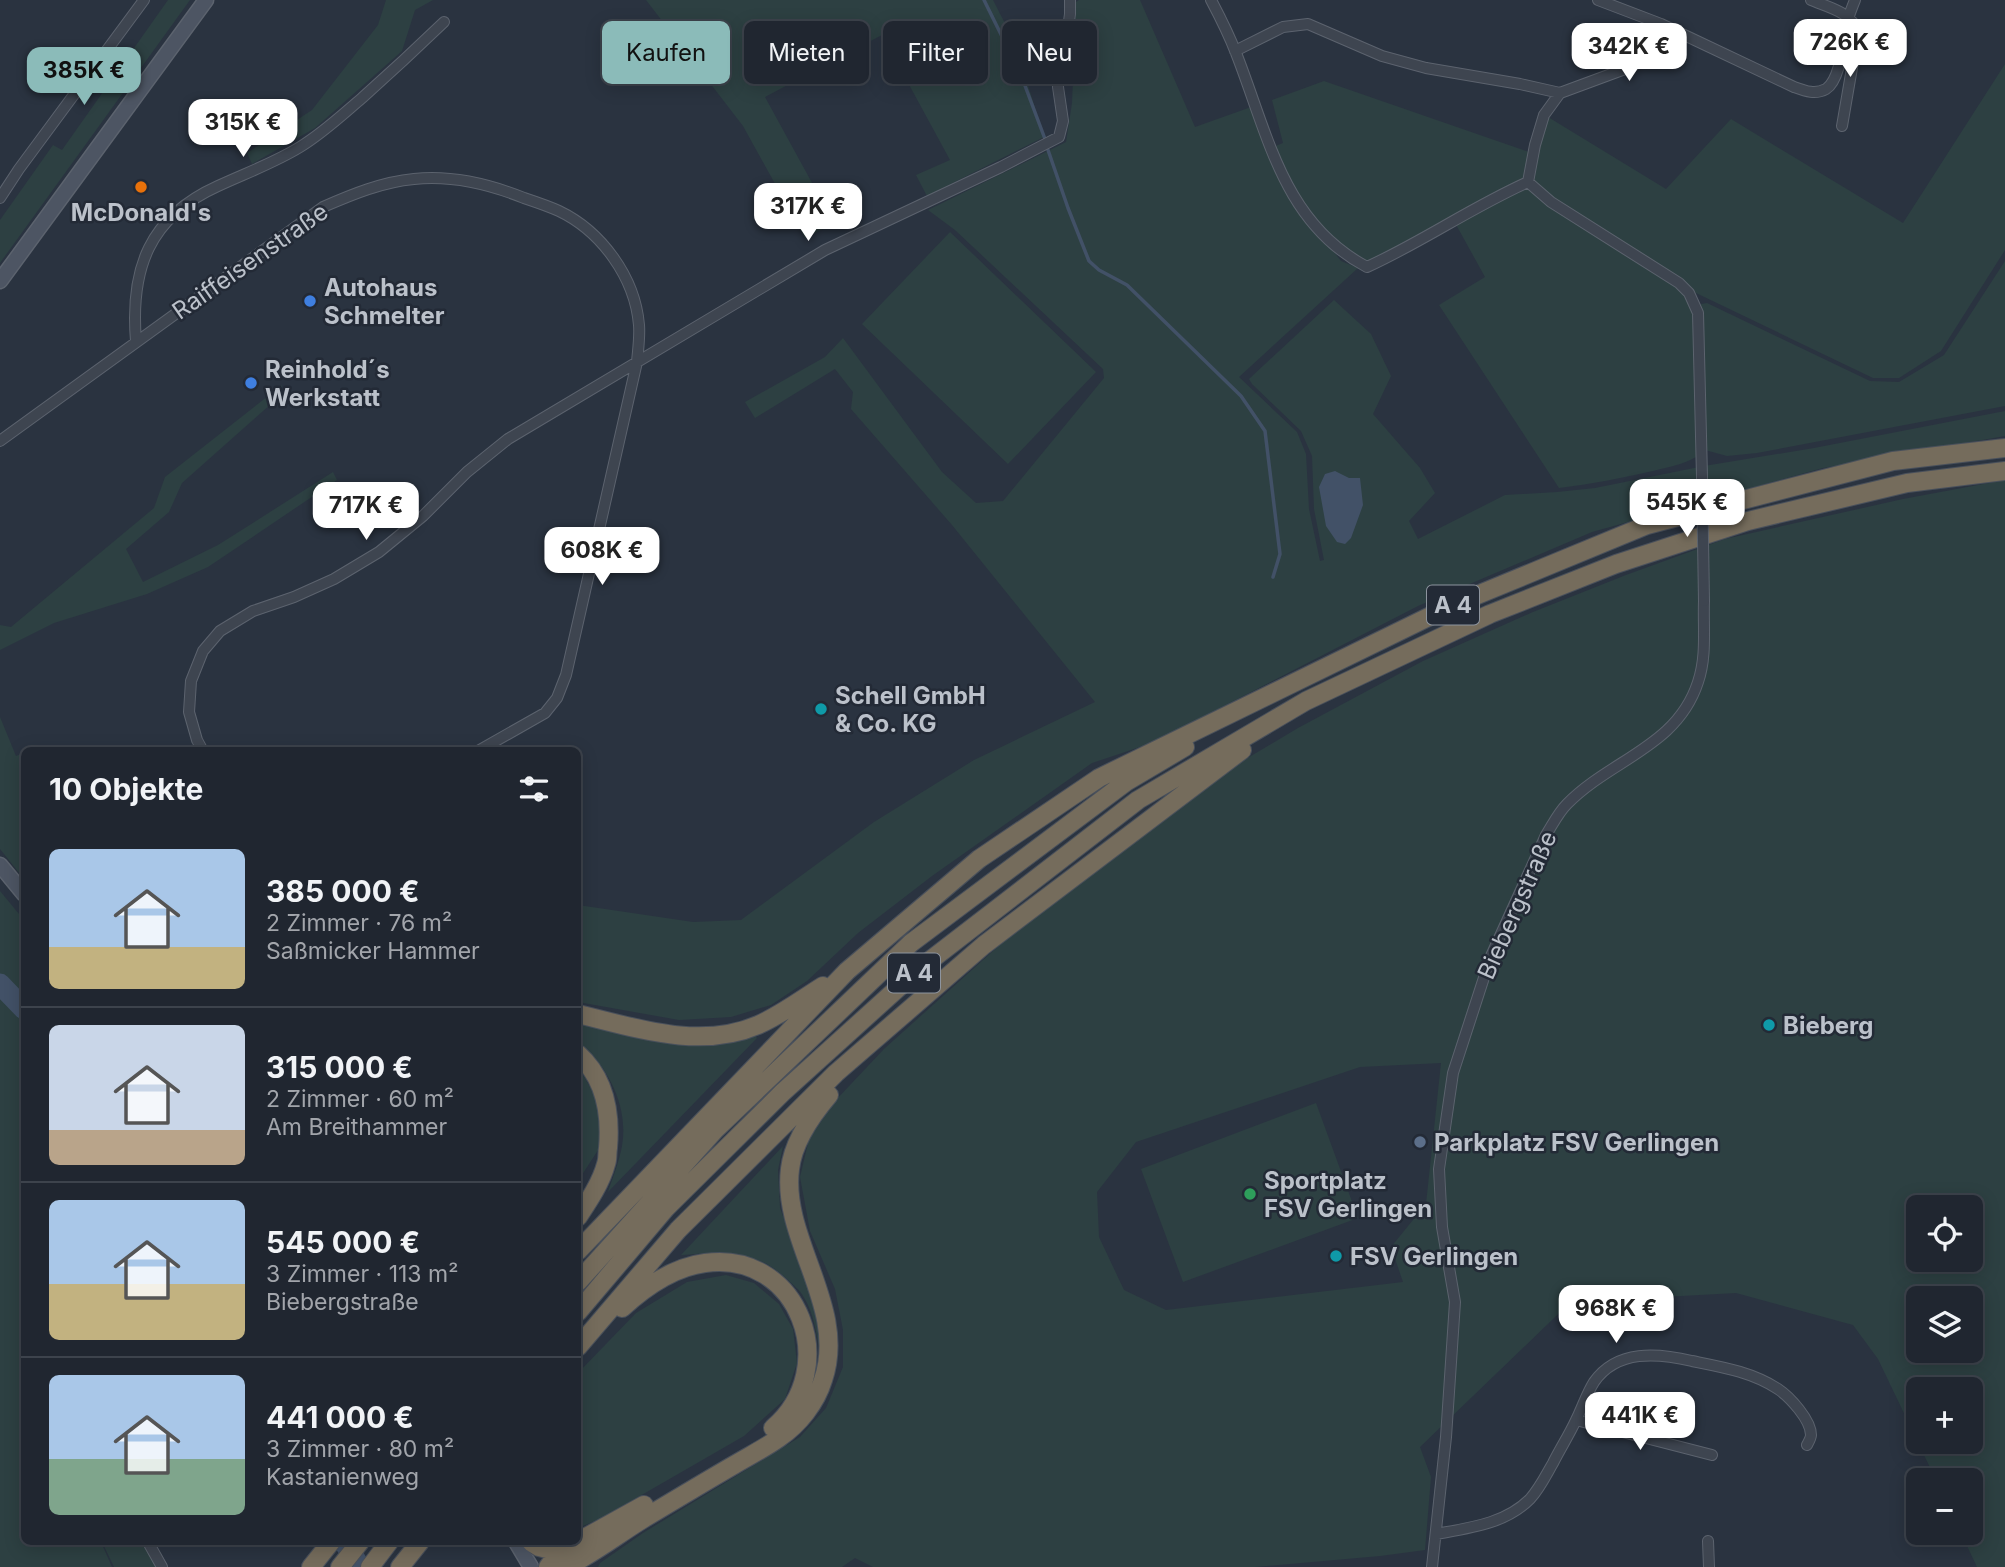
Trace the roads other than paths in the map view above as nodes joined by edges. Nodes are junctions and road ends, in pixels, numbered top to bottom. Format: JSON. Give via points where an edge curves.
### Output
{"nodes":[{"id":1,"x":145,"y":0,"type":"edge"},
{"id":2,"x":206,"y":0,"type":"edge"},
{"id":3,"x":1070,"y":0,"type":"edge"},
{"id":4,"x":1211,"y":0,"type":"edge"},
{"id":5,"x":1598,"y":0,"type":"edge"},
{"id":6,"x":1811,"y":0,"type":"edge"},
{"id":7,"x":1856,"y":0,"type":"edge"},
{"id":8,"x":1849,"y":16,"type":"junction"},
{"id":9,"x":444,"y":22,"type":"dead end"},
{"id":10,"x":1661,"y":24,"type":"junction"},
{"id":11,"x":1236,"y":51,"type":"junction"},
{"id":12,"x":1560,"y":93,"type":"junction"},
{"id":13,"x":1842,"y":126,"type":"dead end"},
{"id":14,"x":1528,"y":182,"type":"junction"},
{"id":15,"x":0,"y":198,"type":"edge"},
{"id":16,"x":0,"y":281,"type":"edge"},
{"id":17,"x":136,"y":341,"type":"junction"},
{"id":18,"x":637,"y":362,"type":"junction"},
{"id":19,"x":0,"y":441,"type":"edge"},
{"id":20,"x":2005,"y":448,"type":"edge"},
{"id":21,"x":2005,"y":471,"type":"edge"},
{"id":22,"x":1265,"y":698,"type":"junction"},
{"id":23,"x":1306,"y":701,"type":"junction"},
{"id":24,"x":201,"y":747,"type":"edge"},
{"id":25,"x":485,"y":747,"type":"edge"},
{"id":26,"x":0,"y":865,"type":"edge"},
{"id":27,"x":21,"y":890,"type":"edge"},
{"id":28,"x":847,"y":971,"type":"junction"},
{"id":29,"x":581,"y":1015,"type":"edge"},
{"id":30,"x":887,"y":1029,"type":"junction"},
{"id":31,"x":581,"y":1057,"type":"edge"},
{"id":32,"x":581,"y":1213,"type":"edge"},
{"id":33,"x":581,"y":1248,"type":"edge"},
{"id":34,"x":581,"y":1279,"type":"edge"},
{"id":35,"x":581,"y":1308,"type":"edge"},
{"id":36,"x":581,"y":1343,"type":"edge"},
{"id":37,"x":581,"y":1344,"type":"edge"},
{"id":38,"x":1576,"y":1420,"type":"junction"},
{"id":39,"x":1807,"y":1445,"type":"dead end"},
{"id":40,"x":1712,"y":1455,"type":"dead end"},
{"id":41,"x":1436,"y":1534,"type":"junction"},
{"id":42,"x":1708,"y":1541,"type":"dead end"},
{"id":43,"x":150,"y":1545,"type":"edge"},
{"id":44,"x":329,"y":1545,"type":"edge"},
{"id":45,"x":358,"y":1545,"type":"edge"},
{"id":46,"x":387,"y":1545,"type":"edge"},
{"id":47,"x":418,"y":1545,"type":"edge"},
{"id":48,"x":518,"y":1545,"type":"edge"},
{"id":49,"x":536,"y":1545,"type":"edge"},
{"id":50,"x":567,"y":1563,"type":"edge"},
{"id":51,"x":162,"y":1567,"type":"edge"},
{"id":52,"x":311,"y":1567,"type":"edge"},
{"id":53,"x":340,"y":1567,"type":"edge"},
{"id":54,"x":370,"y":1567,"type":"edge"},
{"id":55,"x":400,"y":1567,"type":"edge"},
{"id":56,"x":531,"y":1567,"type":"edge"},
{"id":57,"x":1432,"y":1567,"type":"edge"},
{"id":58,"x":1709,"y":1567,"type":"edge"}],
"edges":[{"from":1,"to":15,"type":"street"},
{"from":2,"to":16,"type":"main road"},
{"from":3,"to":18,"type":"street","via":[[1059,67],[1063,121],[1059,137],[825,250]]},
{"from":4,"to":11,"type":"street"},
{"from":5,"to":10,"type":"street"},
{"from":6,"to":8,"type":"street"},
{"from":7,"to":8,"type":"street"},
{"from":8,"to":10,"type":"street","via":[[1832,83],[1810,92]]},
{"from":8,"to":13,"type":"street","via":[[1858,33]]},
{"from":9,"to":17,"type":"street","via":[[335,122],[301,147],[182,206],[147,251],[137,282]]},
{"from":10,"to":12,"type":"street","via":[[1641,60]]},
{"from":11,"to":12,"type":"street","via":[[1283,27],[1308,24],[1382,56]]},
{"from":11,"to":14,"type":"street","via":[[1285,183],[1303,211],[1342,253],[1367,267]]},
{"from":12,"to":14,"type":"street","via":[[1545,115]]},
{"from":14,"to":41,"type":"street","name":"Biebergstraße","bridge":true,"via":[[1592,230],[1679,283],[1698,313],[1703,661],[1682,715],[1655,741],[1569,803],[1546,835],[1491,956],[1453,1073],[1439,1169],[1442,1227],[1455,1302]]},
{"from":17,"to":18,"type":"street","name":"Raiffeisenstraße","via":[[323,207],[365,188],[452,178],[495,187],[560,211],[588,230],[624,275],[634,300],[639,325]]},
{"from":17,"to":19,"type":"street","name":"Raiffeisenstraße"},
{"from":18,"to":24,"type":"street","via":[[508,439],[379,552],[334,579],[253,611],[220,631],[203,651],[191,681],[189,712]]},
{"from":18,"to":25,"type":"street","name":"Raiffeisenstraße","via":[[557,698],[545,713]]},
{"from":20,"to":22,"type":"highway","number":"A 4","via":[[1893,461],[1647,525],[1453,605]]},
{"from":21,"to":23,"type":"highway","number":"A 4","via":[[1907,482],[1748,521],[1616,564],[1490,614]]},
{"from":22,"to":28,"type":"highway","via":[[1100,778],[979,859]]},
{"from":22,"to":34,"type":"highway","number":"A 4","via":[[1126,782],[911,943],[715,1130]]},
{"from":23,"to":30,"type":"highway","via":[[984,945]]},
{"from":23,"to":35,"type":"highway","number":"A 4","via":[[1138,800],[919,969],[783,1092],[666,1208]]},
{"from":26,"to":27,"type":"main road"},
{"from":28,"to":29,"type":"highway","via":[[758,1025],[723,1036],[691,1037]]},
{"from":28,"to":33,"type":"highway"},
{"from":30,"to":36,"type":"highway","via":[[836,1073],[678,1230]]},
{"from":30,"to":50,"type":"highway","via":[[814,1112],[790,1168],[790,1195],[827,1322],[828,1359],[816,1396],[780,1437]]},
{"from":31,"to":32,"type":"highway","via":[[601,1085],[610,1127],[606,1165]]},
{"from":37,"to":50,"type":"highway","via":[[653,1283],[688,1267],[725,1263],[761,1273],[789,1298],[806,1335],[808,1364],[788,1414],[753,1444]]},
{"from":38,"to":39,"type":"street","via":[[1595,1381],[1608,1367],[1622,1359],[1653,1354],[1749,1374],[1768,1383],[1788,1396],[1807,1422],[1811,1436]]},
{"from":38,"to":40,"type":"street"},
{"from":38,"to":41,"type":"street","via":[[1539,1488],[1519,1508],[1486,1524]]},
{"from":41,"to":57,"type":"street","name":"Biebergstraße"},
{"from":42,"to":58,"type":"street"},
{"from":43,"to":51,"type":"street"},
{"from":44,"to":52,"type":"highway"},
{"from":45,"to":53,"type":"highway"},
{"from":46,"to":54,"type":"highway"},
{"from":47,"to":55,"type":"highway"},
{"from":48,"to":56,"type":"main road"},
{"from":49,"to":50,"type":"highway"}]}
